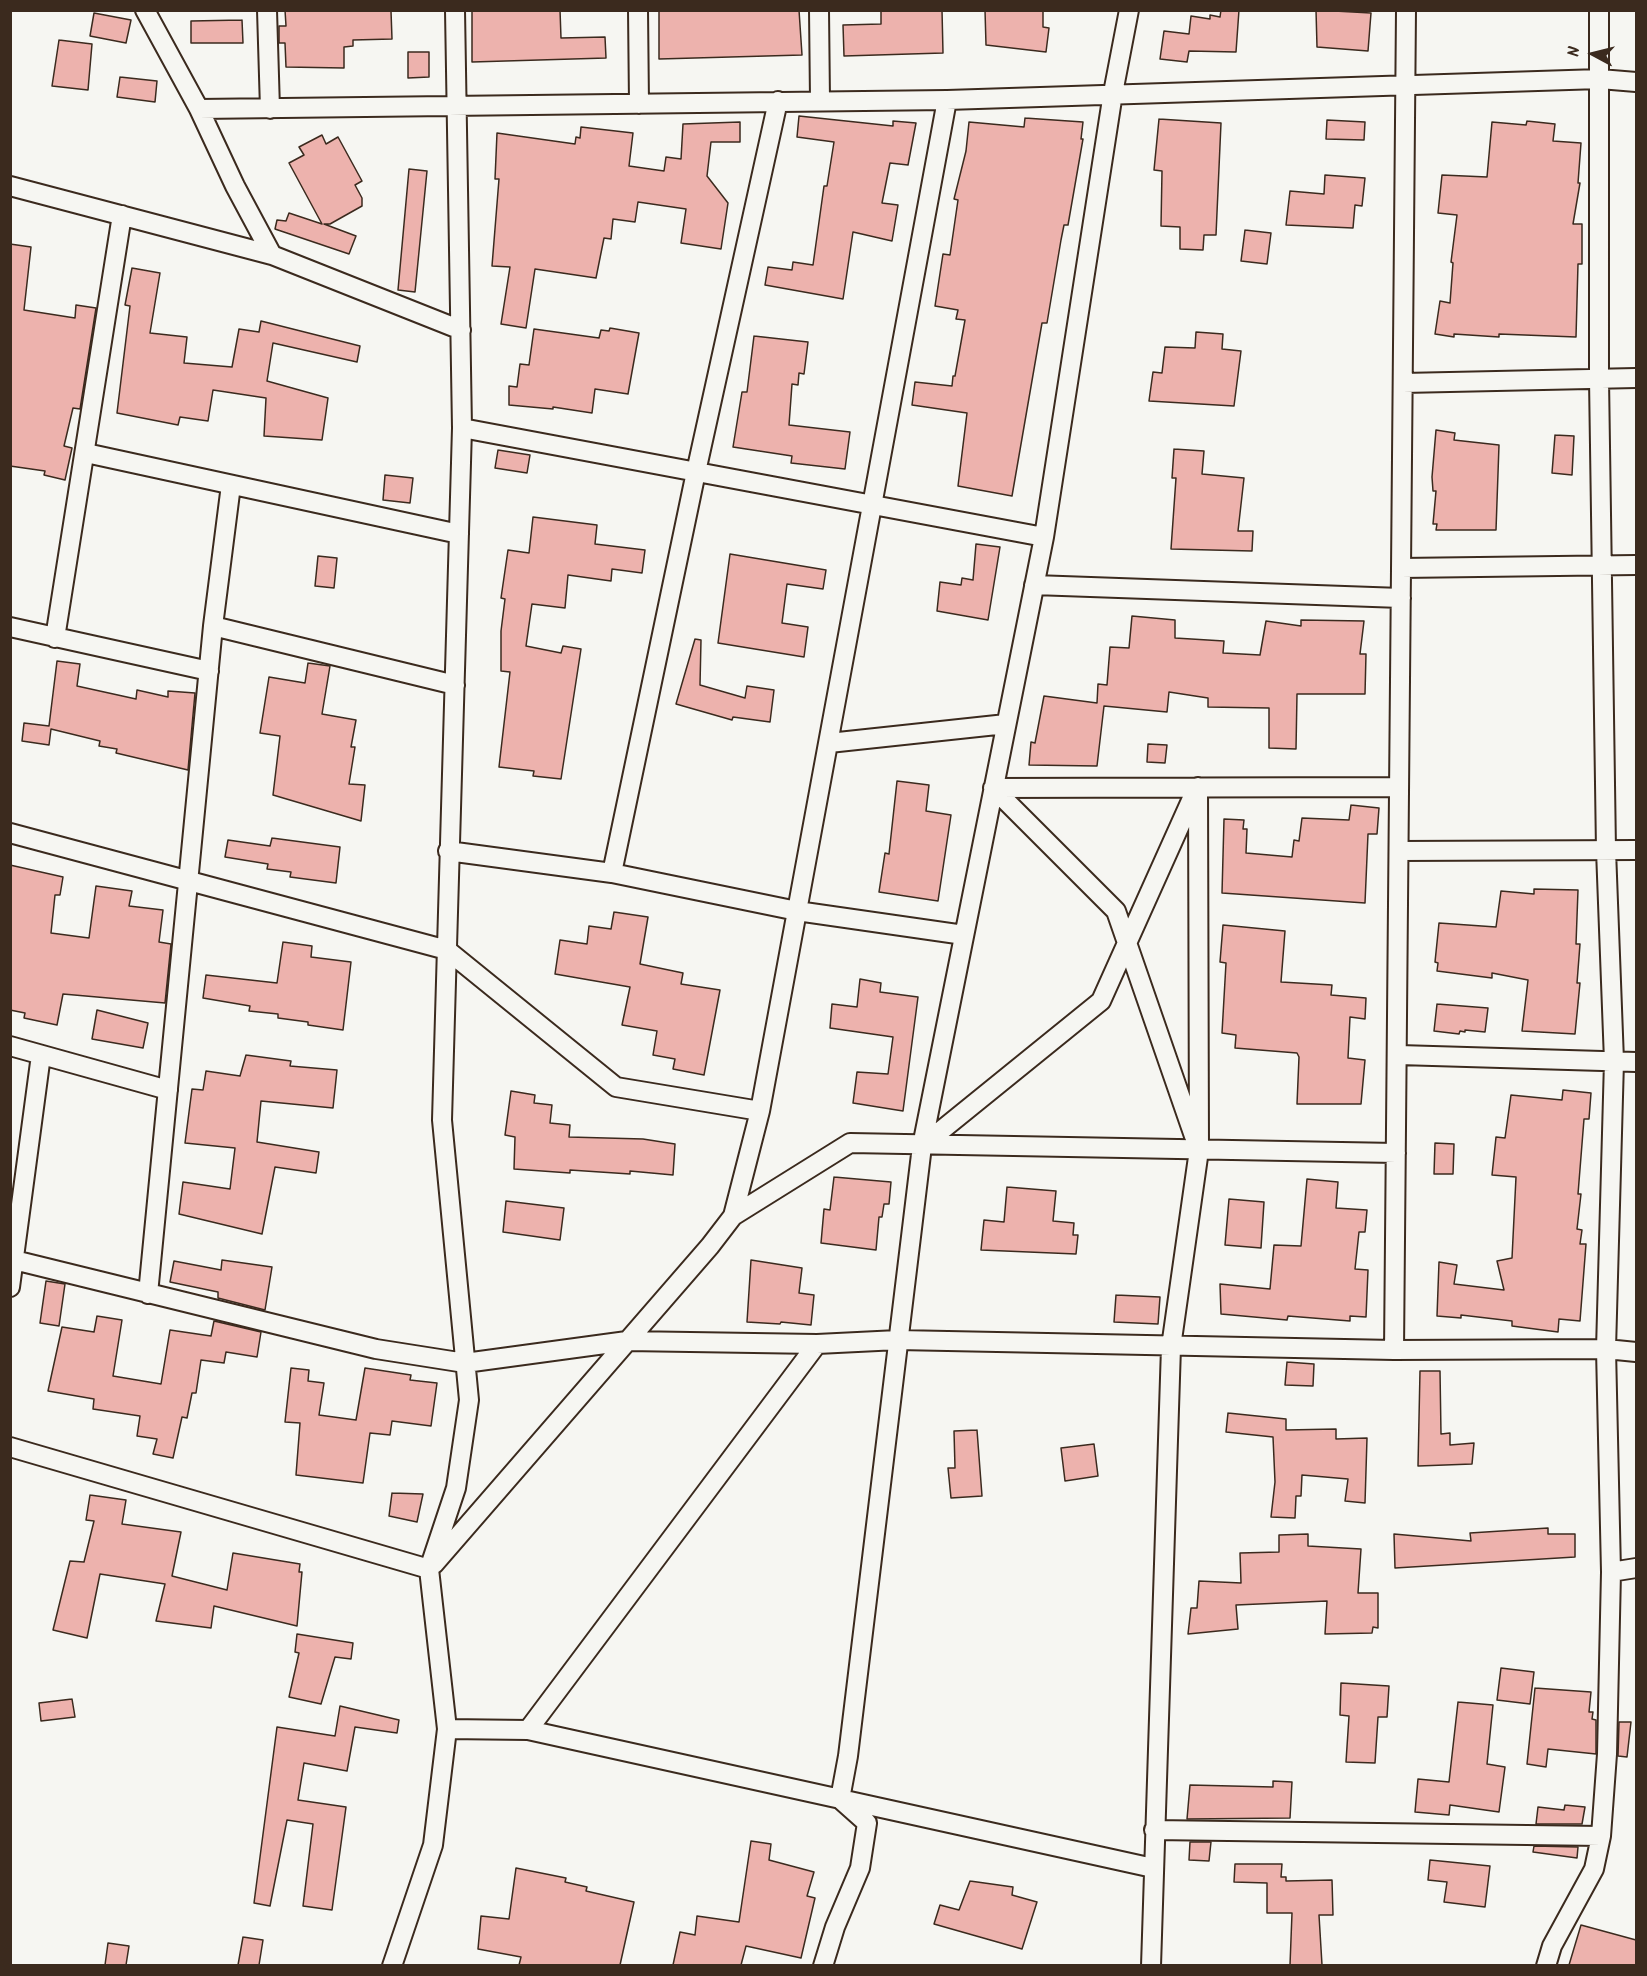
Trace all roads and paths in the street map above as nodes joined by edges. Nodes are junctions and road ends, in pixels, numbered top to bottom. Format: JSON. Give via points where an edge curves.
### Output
{"nodes":[{"id":1,"x":145,"y":10,"type":"edge"},
{"id":2,"x":267,"y":10,"type":"edge"},
{"id":3,"x":455,"y":10,"type":"edge"},
{"id":4,"x":638,"y":10,"type":"edge"},
{"id":5,"x":819,"y":10,"type":"edge"},
{"id":6,"x":1129,"y":10,"type":"edge"},
{"id":7,"x":1406,"y":10,"type":"edge"},
{"id":8,"x":1599,"y":10,"type":"edge"},
{"id":9,"x":1600,"y":79,"type":"junction"},
{"id":10,"x":1636,"y":82,"type":"edge"},
{"id":11,"x":1406,"y":87,"type":"junction"},
{"id":12,"x":1113,"y":93,"type":"junction"},
{"id":13,"x":820,"y":100,"type":"junction"},
{"id":14,"x":947,"y":100,"type":"junction"},
{"id":15,"x":778,"y":101,"type":"junction"},
{"id":16,"x":639,"y":104,"type":"junction"},
{"id":17,"x":457,"y":108,"type":"junction"},
{"id":18,"x":199,"y":109,"type":"junction"},
{"id":19,"x":270,"y":109,"type":"junction"},
{"id":20,"x":10,"y":186,"type":"edge"},
{"id":21,"x":122,"y":215,"type":"junction"},
{"id":22,"x":272,"y":255,"type":"junction"},
{"id":23,"x":460,"y":330,"type":"junction"},
{"id":24,"x":1636,"y":378,"type":"edge"},
{"id":25,"x":1599,"y":379,"type":"junction"},
{"id":26,"x":1402,"y":383,"type":"junction"},
{"id":27,"x":462,"y":428,"type":"junction"},
{"id":28,"x":86,"y":453,"type":"junction"},
{"id":29,"x":696,"y":472,"type":"junction"},
{"id":30,"x":231,"y":485,"type":"junction"},
{"id":31,"x":872,"y":505,"type":"junction"},
{"id":32,"x":459,"y":534,"type":"junction"},
{"id":33,"x":1044,"y":537,"type":"junction"},
{"id":34,"x":1602,"y":565,"type":"junction"},
{"id":35,"x":1636,"y":565,"type":"edge"},
{"id":36,"x":1401,"y":568,"type":"junction"},
{"id":37,"x":1034,"y":585,"type":"junction"},
{"id":38,"x":1401,"y":598,"type":"junction"},
{"id":39,"x":213,"y":626,"type":"junction"},
{"id":40,"x":10,"y":627,"type":"edge"},
{"id":41,"x":55,"y":638,"type":"junction"},
{"id":42,"x":209,"y":671,"type":"junction"},
{"id":43,"x":455,"y":685,"type":"junction"},
{"id":44,"x":1006,"y":724,"type":"junction"},
{"id":45,"x":829,"y":743,"type":"junction"},
{"id":46,"x":1198,"y":787,"type":"junction"},
{"id":47,"x":1399,"y":787,"type":"junction"},
{"id":48,"x":993,"y":788,"type":"junction"},
{"id":49,"x":10,"y":833,"type":"edge"},
{"id":50,"x":1606,"y":850,"type":"junction"},
{"id":51,"x":1636,"y":850,"type":"edge"},
{"id":52,"x":448,"y":851,"type":"junction"},
{"id":53,"x":1399,"y":851,"type":"junction"},
{"id":54,"x":612,"y":873,"type":"junction"},
{"id":55,"x":188,"y":882,"type":"junction"},
{"id":56,"x":797,"y":911,"type":"junction"},
{"id":57,"x":964,"y":935,"type":"junction"},
{"id":58,"x":1127,"y":944,"type":"junction"},
{"id":59,"x":447,"y":950,"type":"junction"},
{"id":60,"x":10,"y":1046,"type":"edge"},
{"id":61,"x":41,"y":1055,"type":"junction"},
{"id":62,"x":1399,"y":1055,"type":"junction"},
{"id":63,"x":1614,"y":1061,"type":"junction"},
{"id":64,"x":1636,"y":1062,"type":"edge"},
{"id":65,"x":168,"y":1090,"type":"junction"},
{"id":66,"x":760,"y":1111,"type":"junction"},
{"id":67,"x":922,"y":1146,"type":"junction"},
{"id":68,"x":1199,"y":1150,"type":"junction"},
{"id":69,"x":1396,"y":1153,"type":"junction"},
{"id":70,"x":733,"y":1216,"type":"junction"},
{"id":71,"x":14,"y":1260,"type":"junction"},
{"id":72,"x":10,"y":1287,"type":"edge"},
{"id":73,"x":148,"y":1294,"type":"junction"},
{"id":74,"x":897,"y":1340,"type":"junction"},
{"id":75,"x":627,"y":1341,"type":"junction"},
{"id":76,"x":818,"y":1344,"type":"junction"},
{"id":77,"x":1171,"y":1347,"type":"junction"},
{"id":78,"x":1606,"y":1349,"type":"junction"},
{"id":79,"x":1394,"y":1350,"type":"junction"},
{"id":80,"x":1636,"y":1352,"type":"edge"},
{"id":81,"x":465,"y":1363,"type":"junction"},
{"id":82,"x":10,"y":1447,"type":"edge"},
{"id":83,"x":1636,"y":1568,"type":"edge"},
{"id":84,"x":429,"y":1569,"type":"junction"},
{"id":85,"x":1611,"y":1572,"type":"junction"},
{"id":86,"x":447,"y":1729,"type":"junction"},
{"id":87,"x":528,"y":1730,"type":"junction"},
{"id":88,"x":840,"y":1799,"type":"junction"},
{"id":89,"x":1154,"y":1830,"type":"junction"},
{"id":90,"x":1601,"y":1836,"type":"junction"},
{"id":91,"x":1153,"y":1868,"type":"junction"},
{"id":92,"x":392,"y":1965,"type":"edge"},
{"id":93,"x":823,"y":1965,"type":"edge"},
{"id":94,"x":1151,"y":1965,"type":"edge"},
{"id":95,"x":1546,"y":1965,"type":"edge"}],
"edges":[{"from":1,"to":18,"type":"street"},
{"from":2,"to":19,"type":"street"},
{"from":3,"to":17,"type":"street"},
{"from":4,"to":16,"type":"street"},
{"from":5,"to":13,"type":"street"},
{"from":6,"to":12,"type":"street"},
{"from":7,"to":11,"type":"street"},
{"from":8,"to":9,"type":"street"},
{"from":9,"to":10,"type":"street"},
{"from":9,"to":11,"type":"street"},
{"from":9,"to":25,"type":"street"},
{"from":11,"to":12,"type":"street"},
{"from":11,"to":26,"type":"street"},
{"from":12,"to":14,"type":"street"},
{"from":12,"to":33,"type":"street"},
{"from":13,"to":14,"type":"street"},
{"from":13,"to":15,"type":"street"},
{"from":14,"to":31,"type":"street"},
{"from":15,"to":16,"type":"street"},
{"from":15,"to":29,"type":"street"},
{"from":16,"to":17,"type":"street"},
{"from":17,"to":19,"type":"street"},
{"from":17,"to":23,"type":"street"},
{"from":18,"to":19,"type":"street"},
{"from":18,"to":22,"type":"street"},
{"from":20,"to":21,"type":"street"},
{"from":21,"to":22,"type":"street"},
{"from":21,"to":28,"type":"street"},
{"from":22,"to":23,"type":"street"},
{"from":23,"to":27,"type":"street"},
{"from":24,"to":25,"type":"street"},
{"from":25,"to":26,"type":"street"},
{"from":25,"to":34,"type":"street"},
{"from":26,"to":36,"type":"street"},
{"from":27,"to":29,"type":"street"},
{"from":27,"to":32,"type":"street"},
{"from":28,"to":30,"type":"street"},
{"from":28,"to":41,"type":"street"},
{"from":29,"to":31,"type":"street"},
{"from":29,"to":54,"type":"street"},
{"from":30,"to":32,"type":"street"},
{"from":30,"to":39,"type":"street"},
{"from":31,"to":33,"type":"street"},
{"from":31,"to":45,"type":"street"},
{"from":32,"to":43,"type":"street"},
{"from":33,"to":37,"type":"street"},
{"from":34,"to":35,"type":"street"},
{"from":34,"to":36,"type":"street"},
{"from":34,"to":50,"type":"street"},
{"from":36,"to":38,"type":"street"},
{"from":37,"to":38,"type":"street"},
{"from":37,"to":44,"type":"street"},
{"from":38,"to":47,"type":"street"},
{"from":39,"to":42,"type":"street"},
{"from":39,"to":43,"type":"street"},
{"from":40,"to":41,"type":"street"},
{"from":41,"to":42,"type":"street"},
{"from":42,"to":55,"type":"street"},
{"from":43,"to":52,"type":"street"},
{"from":44,"to":45,"type":"street"},
{"from":44,"to":48,"type":"street"},
{"from":45,"to":56,"type":"street"},
{"from":46,"to":47,"type":"street"},
{"from":46,"to":48,"type":"street"},
{"from":46,"to":58,"type":"street"},
{"from":46,"to":68,"type":"street"},
{"from":47,"to":53,"type":"street"},
{"from":48,"to":57,"type":"street"},
{"from":48,"to":58,"type":"street","via":[[1116,911]]},
{"from":49,"to":55,"type":"street"},
{"from":50,"to":51,"type":"street"},
{"from":50,"to":53,"type":"street"},
{"from":50,"to":63,"type":"street"},
{"from":52,"to":54,"type":"street"},
{"from":52,"to":59,"type":"street"},
{"from":53,"to":62,"type":"street"},
{"from":54,"to":56,"type":"street"},
{"from":55,"to":59,"type":"street"},
{"from":55,"to":65,"type":"street"},
{"from":56,"to":57,"type":"street"},
{"from":56,"to":66,"type":"street"},
{"from":57,"to":67,"type":"street"},
{"from":58,"to":67,"type":"street","via":[[1101,1001]]},
{"from":58,"to":68,"type":"street"},
{"from":59,"to":66,"type":"street","via":[[616,1088]]},
{"from":59,"to":81,"type":"street","via":[[442,1120]]},
{"from":60,"to":61,"type":"street"},
{"from":61,"to":65,"type":"street"},
{"from":61,"to":71,"type":"street"},
{"from":62,"to":63,"type":"street"},
{"from":62,"to":69,"type":"street"},
{"from":63,"to":64,"type":"street"},
{"from":63,"to":78,"type":"street"},
{"from":65,"to":73,"type":"street"},
{"from":66,"to":70,"type":"street"},
{"from":67,"to":68,"type":"street"},
{"from":67,"to":70,"type":"street","via":[[850,1143]]},
{"from":67,"to":74,"type":"street"},
{"from":68,"to":69,"type":"street"},
{"from":68,"to":77,"type":"street"},
{"from":69,"to":79,"type":"street"},
{"from":70,"to":75,"type":"street"},
{"from":71,"to":72,"type":"street"},
{"from":71,"to":73,"type":"street"},
{"from":73,"to":81,"type":"street","via":[[376,1348]]},
{"from":74,"to":76,"type":"street"},
{"from":74,"to":77,"type":"street"},
{"from":74,"to":88,"type":"street"},
{"from":75,"to":76,"type":"street"},
{"from":75,"to":81,"type":"street"},
{"from":75,"to":84,"type":"street"},
{"from":76,"to":87,"type":"street"},
{"from":77,"to":79,"type":"street"},
{"from":77,"to":89,"type":"street"},
{"from":78,"to":79,"type":"street"},
{"from":78,"to":80,"type":"street"},
{"from":78,"to":85,"type":"street"},
{"from":81,"to":84,"type":"street","via":[[468,1400],[456,1488]]},
{"from":82,"to":84,"type":"street"},
{"from":83,"to":85,"type":"street"},
{"from":84,"to":86,"type":"street"},
{"from":85,"to":90,"type":"street"},
{"from":86,"to":87,"type":"street"},
{"from":86,"to":92,"type":"street","via":[[433,1845]]},
{"from":87,"to":88,"type":"street"},
{"from":88,"to":91,"type":"street"},
{"from":88,"to":93,"type":"street","via":[[867,1822],[860,1868]]},
{"from":89,"to":90,"type":"street"},
{"from":89,"to":91,"type":"street"},
{"from":90,"to":95,"type":"street","via":[[1594,1869],[1552,1946]]},
{"from":91,"to":94,"type":"street"}]}
